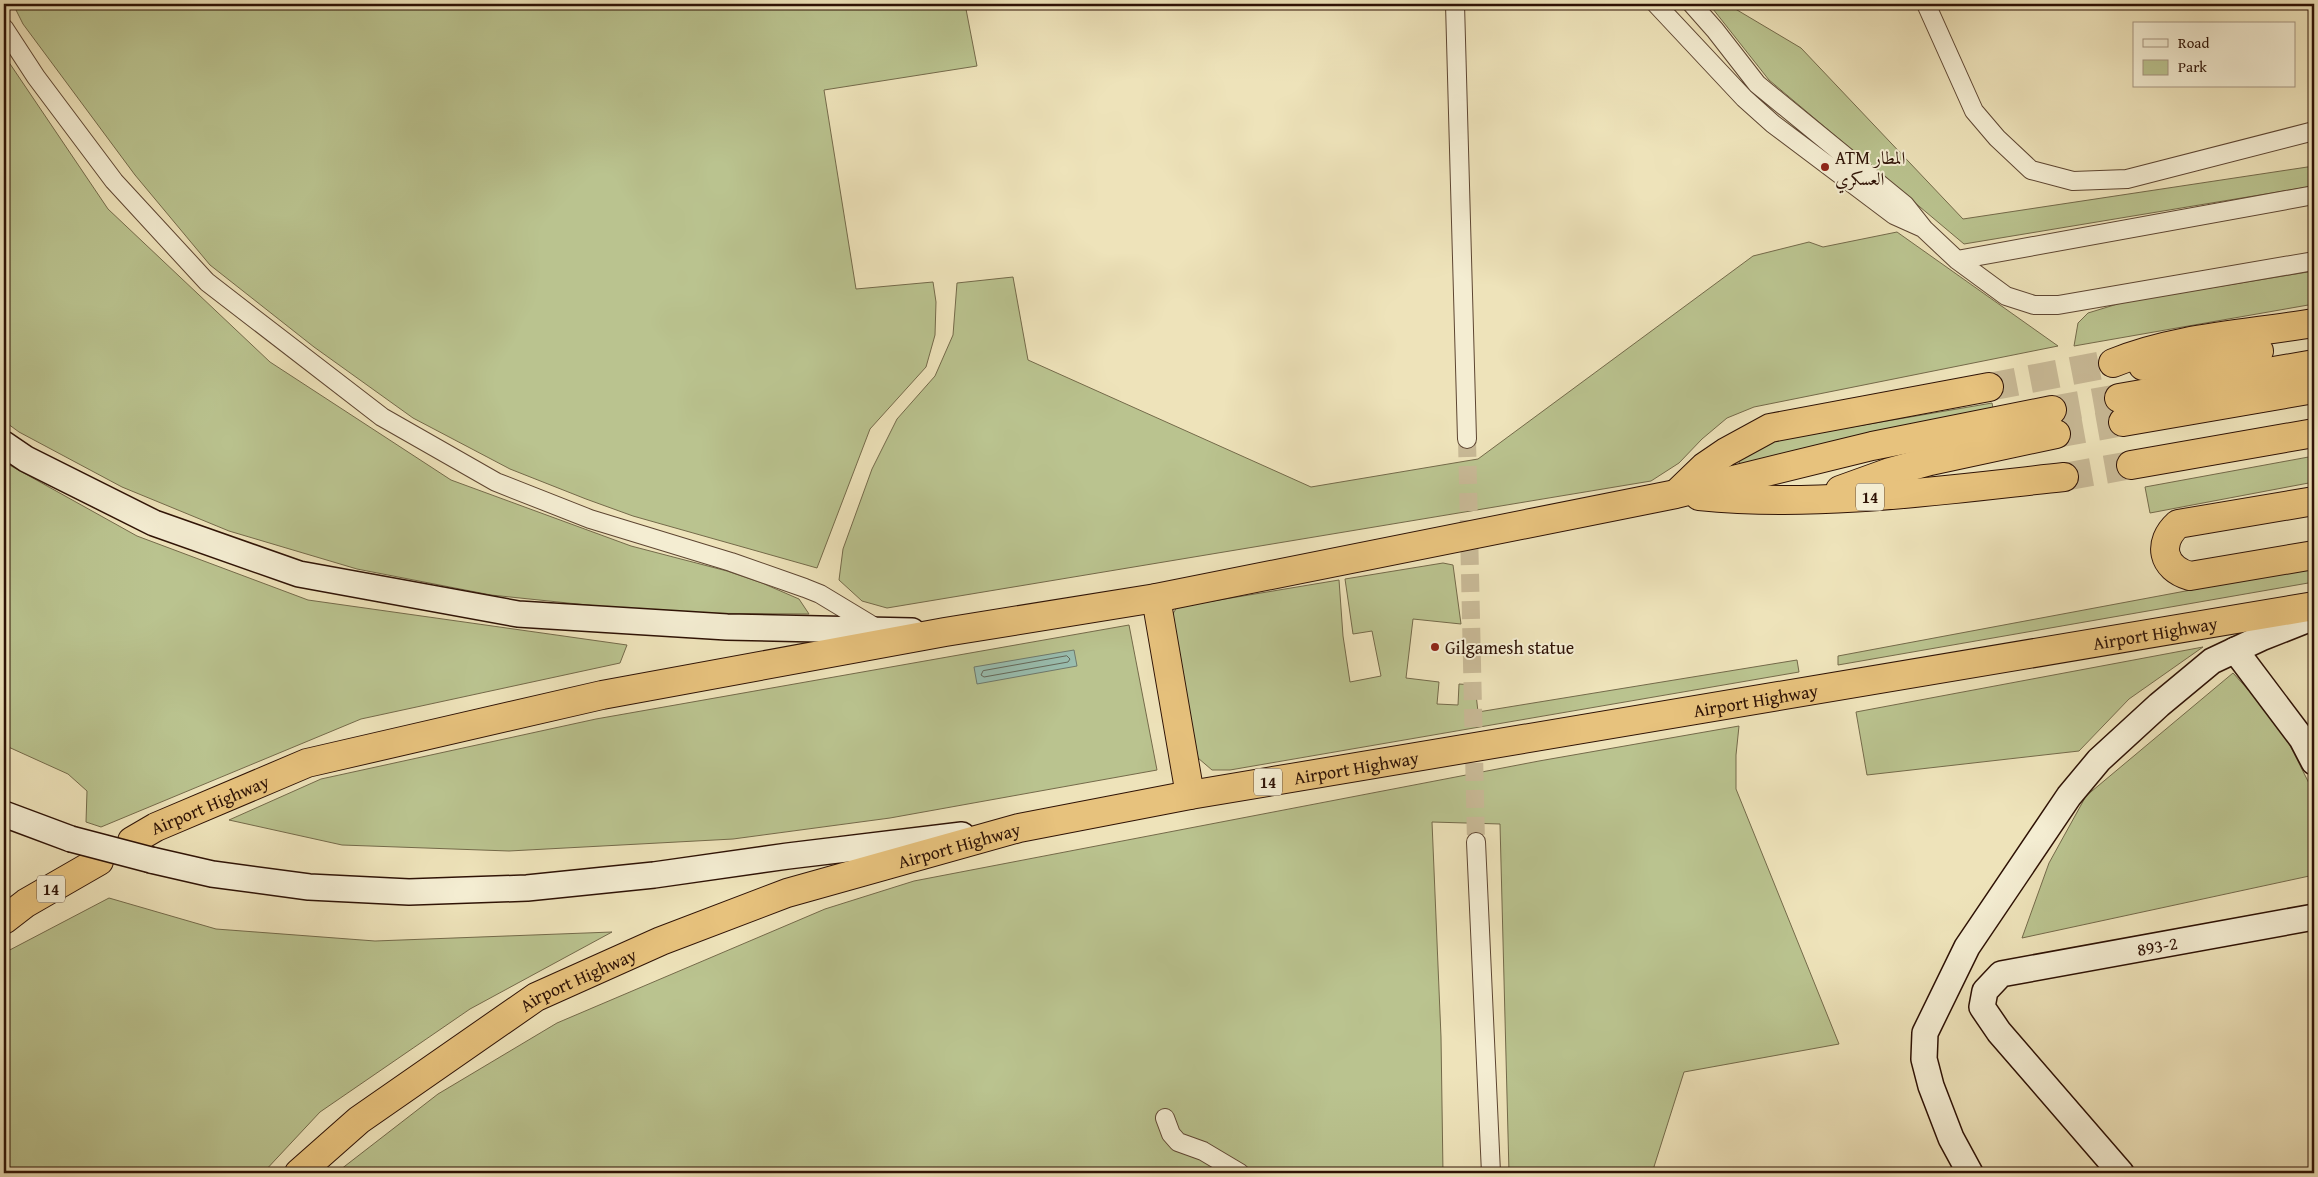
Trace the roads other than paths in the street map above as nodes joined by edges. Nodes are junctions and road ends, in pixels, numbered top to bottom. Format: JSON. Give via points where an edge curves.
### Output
{"nodes":[{"id":1,"x":1455,"y":4,"type":"edge"},
{"id":2,"x":1656,"y":4,"type":"edge"},
{"id":3,"x":1692,"y":4,"type":"edge"},
{"id":4,"x":1926,"y":4,"type":"edge"},
{"id":5,"x":4,"y":28,"type":"edge"},
{"id":6,"x":1715,"y":30,"type":"junction"},
{"id":7,"x":1695,"y":46,"type":"junction"},
{"id":8,"x":2314,"y":132,"type":"edge"},
{"id":9,"x":2314,"y":194,"type":"edge"},
{"id":10,"x":1924,"y":229,"type":"junction"},
{"id":11,"x":1957,"y":260,"type":"junction"},
{"id":12,"x":2314,"y":261,"type":"edge"},
{"id":13,"x":2314,"y":323,"type":"edge"},
{"id":14,"x":2314,"y":341,"type":"edge"},
{"id":15,"x":2314,"y":364,"type":"edge"},
{"id":16,"x":1990,"y":387,"type":"tunnel mouth"},
{"id":17,"x":2314,"y":389,"type":"edge"},
{"id":18,"x":2314,"y":432,"type":"edge"},
{"id":19,"x":1467,"y":439,"type":"tunnel mouth"},
{"id":20,"x":4,"y":444,"type":"edge"},
{"id":21,"x":2131,"y":465,"type":"tunnel mouth"},
{"id":22,"x":2064,"y":476,"type":"tunnel mouth"},
{"id":23,"x":1676,"y":494,"type":"junction"},
{"id":24,"x":1813,"y":500,"type":"junction"},
{"id":25,"x":2314,"y":501,"type":"edge"},
{"id":26,"x":2314,"y":555,"type":"edge"},
{"id":27,"x":1156,"y":598,"type":"junction"},
{"id":28,"x":2314,"y":606,"type":"edge"},
{"id":29,"x":2314,"y":617,"type":"edge"},
{"id":30,"x":880,"y":630,"type":"junction"},
{"id":31,"x":945,"y":632,"type":"junction"},
{"id":32,"x":2235,"y":650,"type":"junction"},
{"id":33,"x":2314,"y":762,"type":"edge"},
{"id":34,"x":1190,"y":795,"type":"junction"},
{"id":35,"x":4,"y":814,"type":"edge"},
{"id":36,"x":1018,"y":828,"type":"junction"},
{"id":37,"x":1476,"y":842,"type":"tunnel mouth"},
{"id":38,"x":141,"y":851,"type":"junction"},
{"id":39,"x":99,"y":861,"type":"dead end"},
{"id":40,"x":2314,"y":917,"type":"edge"},
{"id":41,"x":4,"y":920,"type":"edge"},
{"id":42,"x":1166,"y":1118,"type":"dead end"},
{"id":43,"x":299,"y":1173,"type":"edge"},
{"id":44,"x":1240,"y":1173,"type":"edge"},
{"id":45,"x":1491,"y":1173,"type":"edge"},
{"id":46,"x":1970,"y":1173,"type":"edge"},
{"id":47,"x":2122,"y":1173,"type":"edge"}],
"edges":[{"from":1,"to":19,"type":"street"},
{"from":2,"to":7,"type":"street"},
{"from":3,"to":6,"type":"street"},
{"from":4,"to":8,"type":"street","via":[[1974,111],[2031,170],[2073,181],[2127,179]]},
{"from":5,"to":30,"type":"street","via":[[36,77],[114,181],[207,282],[382,417],[496,482],[590,519],[805,588]]},
{"from":6,"to":7,"type":"street"},
{"from":6,"to":10,"type":"street","via":[[1757,84],[1905,205]]},
{"from":7,"to":10,"type":"street","via":[[1773,124],[1894,215]]},
{"from":9,"to":11,"type":"street"},
{"from":10,"to":11,"type":"street"},
{"from":11,"to":12,"type":"street","via":[[2006,296],[2034,305],[2058,305]]},
{"from":13,"to":14,"type":"highway","via":[[2184,343],[2113,363],[2155,366],[2188,363]]},
{"from":15,"to":17,"type":"highway","via":[[2121,410]]},
{"from":16,"to":23,"type":"highway","via":[[1770,428],[1704,467]]},
{"from":18,"to":21,"type":"highway"},
{"from":20,"to":30,"type":"street","via":[[26,459],[154,523],[299,574],[518,614],[727,628]]},
{"from":22,"to":24,"type":"highway","number":"14","via":[[1923,493]]},
{"from":23,"to":24,"type":"highway","number":"14","via":[[1724,499]]},
{"from":23,"to":24,"type":"highway","name":"Airport Highway","number":"14","via":[[1872,446],[2054,422],[1890,472]]},
{"from":23,"to":27,"type":"highway","name":"Airport Highway","number":"14"},
{"from":25,"to":26,"type":"highway","via":[[2178,524],[2165,542],[2165,554],[2170,565],[2179,573],[2190,576]]},
{"from":27,"to":31,"type":"highway","name":"Airport Highway","number":"14"},
{"from":27,"to":34,"type":"highway"},
{"from":28,"to":34,"type":"highway","name":"Airport Highway","number":"14"},
{"from":29,"to":32,"type":"street"},
{"from":30,"to":31,"type":"street"},
{"from":31,"to":38,"type":"highway","name":"Airport Highway","number":"14","via":[[602,695],[307,763],[156,827]]},
{"from":32,"to":33,"type":"street","via":[[2302,739]]},
{"from":32,"to":46,"type":"street","via":[[2212,661],[2158,705],[2100,760],[2069,796],[1967,948],[1926,1033],[1924,1059],[1948,1130]]},
{"from":34,"to":36,"type":"highway","name":"Airport Highway","number":"14"},
{"from":35,"to":38,"type":"street","bridge":true,"via":[[71,839]]},
{"from":36,"to":38,"type":"street","via":[[654,875],[526,888],[419,892],[309,887],[212,874]]},
{"from":36,"to":43,"type":"highway","name":"Airport Highway","number":"14","via":[[787,893],[661,941],[536,997],[359,1120]]},
{"from":37,"to":45,"type":"street"},
{"from":39,"to":41,"type":"highway","number":"14"},
{"from":40,"to":47,"type":"street","name":"893-2","via":[[2001,974],[1985,991],[1982,1007],[2000,1032]]},
{"from":42,"to":44,"type":"street","via":[[1171,1134],[1178,1142],[1203,1151]]}]}
